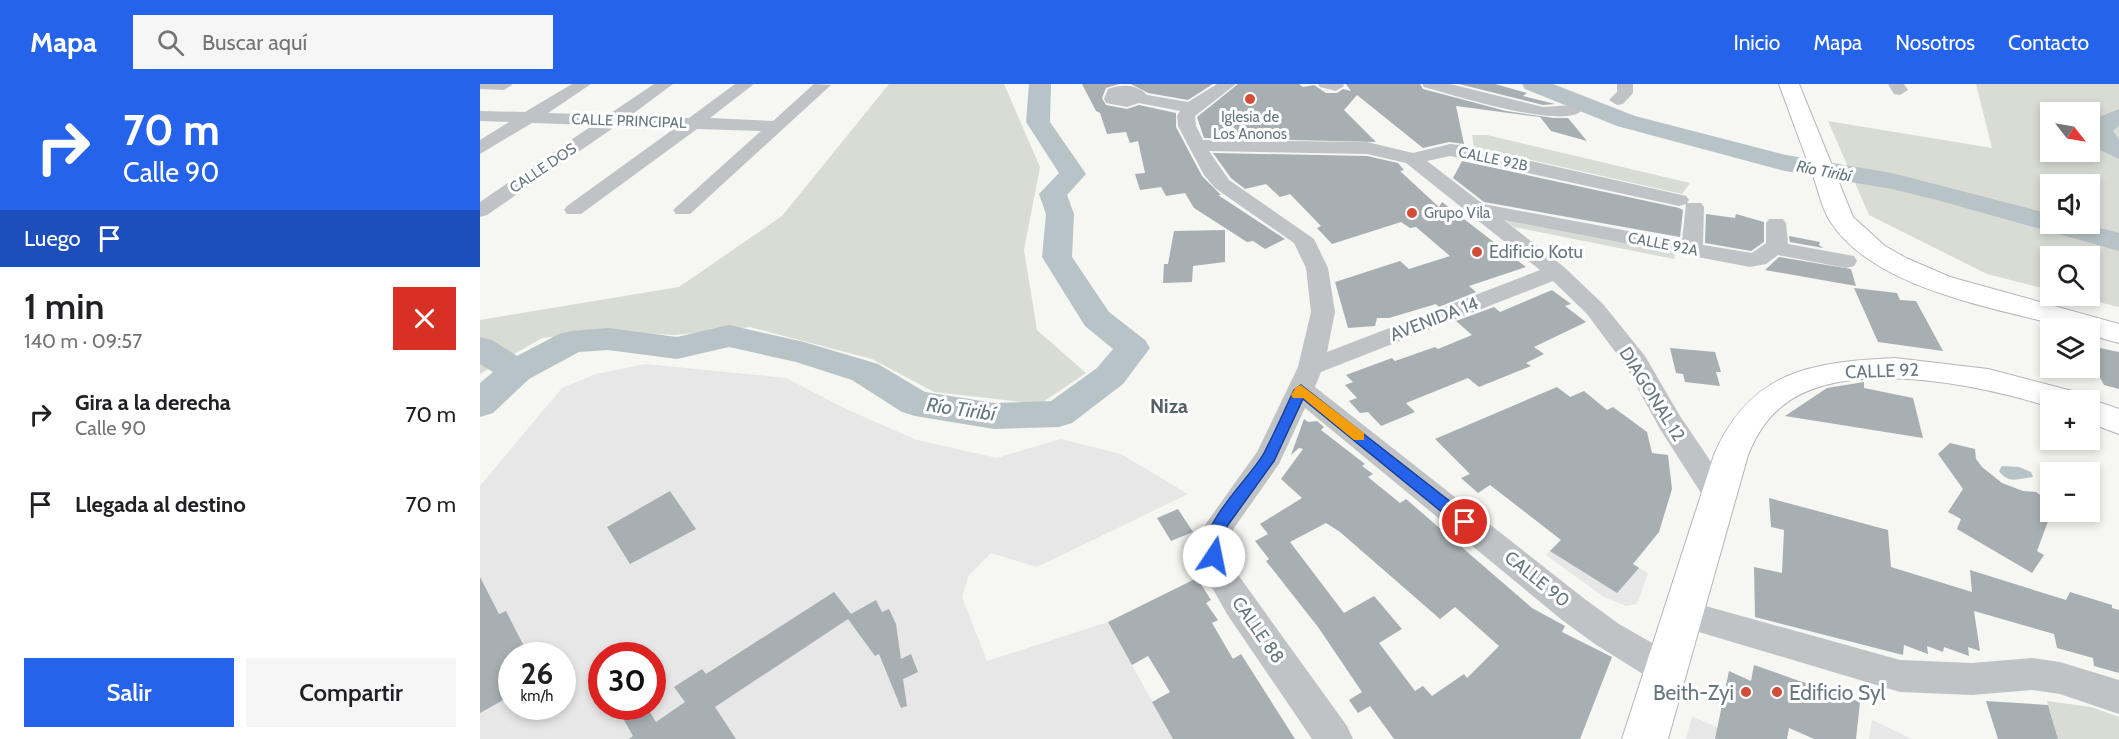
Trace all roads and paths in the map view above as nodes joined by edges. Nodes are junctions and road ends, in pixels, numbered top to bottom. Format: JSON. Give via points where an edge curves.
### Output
{"nodes":[{"id":1,"x":480,"y":84,"type":"edge"},
{"id":2,"x":583,"y":84,"type":"edge"},
{"id":3,"x":665,"y":84,"type":"edge"},
{"id":4,"x":746,"y":84,"type":"edge"},
{"id":5,"x":1228,"y":84,"type":"edge"},
{"id":6,"x":1430,"y":84,"type":"edge"},
{"id":7,"x":1625,"y":84,"type":"edge"},
{"id":8,"x":1789,"y":84,"type":"edge"},
{"id":9,"x":823,"y":85,"type":"edge"},
{"id":10,"x":504,"y":86,"type":"dead end"},
{"id":11,"x":1139,"y":98,"type":"dead end"},
{"id":12,"x":1617,"y":100,"type":"dead end"},
{"id":13,"x":1191,"y":108,"type":"junction"},
{"id":14,"x":1573,"y":110,"type":"dead end"},
{"id":15,"x":480,"y":116,"type":"edge"},
{"id":16,"x":530,"y":118,"type":"junction"},
{"id":17,"x":612,"y":121,"type":"junction"},
{"id":18,"x":691,"y":124,"type":"junction"},
{"id":19,"x":777,"y":126,"type":"junction"},
{"id":20,"x":1197,"y":145,"type":"junction"},
{"id":21,"x":480,"y":148,"type":"edge"},
{"id":22,"x":1413,"y":159,"type":"junction"},
{"id":23,"x":1478,"y":209,"type":"junction"},
{"id":24,"x":574,"y":210,"type":"dead end"},
{"id":25,"x":683,"y":210,"type":"dead end"},
{"id":26,"x":480,"y":211,"type":"edge"},
{"id":27,"x":1776,"y":224,"type":"dead end"},
{"id":28,"x":1774,"y":248,"type":"junction"},
{"id":29,"x":1692,"y":249,"type":"junction"},
{"id":30,"x":1846,"y":261,"type":"dead end"},
{"id":31,"x":1556,"y":272,"type":"junction"},
{"id":32,"x":2119,"y":334,"type":"edge"},
{"id":33,"x":1306,"y":378,"type":"junction"},
{"id":34,"x":2040,"y":394,"type":"edge"},
{"id":35,"x":2100,"y":414,"type":"edge"},
{"id":36,"x":2119,"y":422,"type":"edge"},
{"id":37,"x":1719,"y":496,"type":"junction"},
{"id":38,"x":1684,"y":614,"type":"junction"},
{"id":39,"x":1667,"y":670,"type":"junction"},
{"id":40,"x":2119,"y":697,"type":"edge"},
{"id":41,"x":1334,"y":739,"type":"edge"},
{"id":42,"x":1645,"y":739,"type":"edge"}],
"edges":[{"from":1,"to":10,"type":"street"},
{"from":2,"to":16,"type":"street"},
{"from":3,"to":17,"type":"street","name":"CALLE DOS"},
{"from":4,"to":18,"type":"street"},
{"from":5,"to":13,"type":"street"},
{"from":6,"to":14,"type":"street","via":[[1543,112]]},
{"from":7,"to":12,"type":"street","via":[[1625,93]]},
{"from":8,"to":32,"type":"main road","via":[[1841,219],[1851,234],[1869,248],[1924,277]]},
{"from":9,"to":19,"type":"street"},
{"from":11,"to":13,"type":"street"},
{"from":13,"to":20,"type":"street","name":"CALLE 88","via":[[1186,116],[1187,126]]},
{"from":15,"to":16,"type":"street","name":"CALLE PRINCIPAL"},
{"from":16,"to":17,"type":"street","name":"CALLE PRINCIPAL"},
{"from":16,"to":21,"type":"street"},
{"from":17,"to":18,"type":"street","name":"CALLE PRINCIPAL"},
{"from":17,"to":26,"type":"street","name":"CALLE DOS"},
{"from":18,"to":19,"type":"street","name":"CALLE PRINCIPAL"},
{"from":18,"to":24,"type":"street"},
{"from":19,"to":25,"type":"street"},
{"from":20,"to":22,"type":"street","name":"CALLE 92B","via":[[1367,148]]},
{"from":20,"to":33,"type":"street","name":"CALLE 88","via":[[1222,184],[1303,239],[1310,250],[1317,268],[1323,312]]},
{"from":22,"to":23,"type":"street","name":"DIAGONAL 12"},
{"from":22,"to":29,"type":"street","name":"CALLE 92B","via":[[1460,151],[1686,204]]},
{"from":23,"to":29,"type":"street","name":"CALLE 92A"},
{"from":23,"to":31,"type":"street","name":"DIAGONAL 12"},
{"from":27,"to":28,"type":"street"},
{"from":28,"to":29,"type":"street","name":"CALLE 92A","via":[[1750,260]]},
{"from":28,"to":30,"type":"street"},
{"from":31,"to":33,"type":"street","name":"AVENIDA 14"},
{"from":31,"to":37,"type":"street","name":"DIAGONAL 12","via":[[1595,309],[1636,362],[1670,423]]},
{"from":33,"to":39,"type":"street","name":"CALLE 90","via":[[1574,610]]},
{"from":33,"to":41,"type":"street","name":"CALLE 88","via":[[1269,457],[1222,522],[1214,538],[1214,556],[1239,604]]},
{"from":34,"to":37,"type":"main road","name":"CALLE 92","via":[[1970,375],[1921,369],[1876,368],[1829,374],[1798,384],[1758,409],[1744,426]]},
{"from":35,"to":36,"type":"main road"},
{"from":37,"to":38,"type":"main road","name":"CALLE 92"},
{"from":38,"to":39,"type":"main road","name":"CALLE 92"},
{"from":38,"to":40,"type":"street","via":[[1900,676],[1972,679],[2032,674],[2060,678]]},
{"from":39,"to":42,"type":"main road","name":"CALLE 92"}]}
